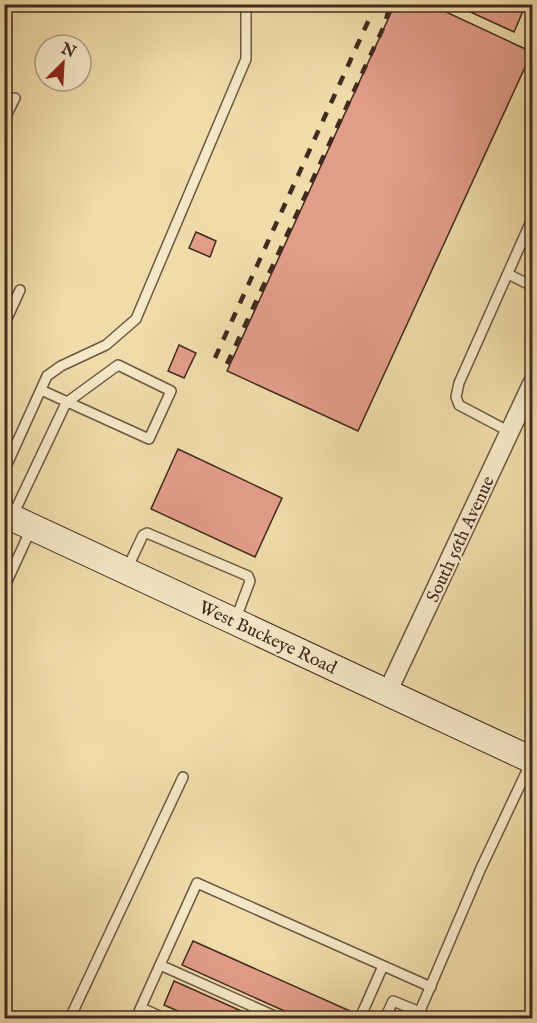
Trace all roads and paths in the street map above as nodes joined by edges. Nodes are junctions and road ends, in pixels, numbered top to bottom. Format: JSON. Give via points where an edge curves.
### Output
{"nodes":[{"id":1,"x":246,"y":4,"type":"edge"},
{"id":2,"x":15,"y":98,"type":"dead end"},
{"id":3,"x":4,"y":120,"type":"edge"},
{"id":4,"x":532,"y":219,"type":"edge"},
{"id":5,"x":508,"y":274,"type":"junction"},
{"id":6,"x":532,"y":286,"type":"edge"},
{"id":7,"x":20,"y":290,"type":"dead end"},
{"id":8,"x":4,"y":325,"type":"edge"},
{"id":9,"x":532,"y":384,"type":"edge"},
{"id":10,"x":41,"y":390,"type":"junction"},
{"id":11,"x":66,"y":403,"type":"junction"},
{"id":12,"x":510,"y":432,"type":"junction"},
{"id":13,"x":4,"y":471,"type":"edge"},
{"id":14,"x":16,"y":519,"type":"edge"},
{"id":15,"x":126,"y":571,"type":"junction"},
{"id":16,"x":4,"y":588,"type":"edge"},
{"id":17,"x":234,"y":622,"type":"junction"},
{"id":18,"x":387,"y":693,"type":"junction"},
{"id":19,"x":532,"y":760,"type":"edge"},
{"id":20,"x":183,"y":777,"type":"dead end"},
{"id":21,"x":160,"y":965,"type":"junction"},
{"id":22,"x":383,"y":966,"type":"junction"},
{"id":23,"x":431,"y":987,"type":"junction"},
{"id":24,"x":141,"y":1008,"type":"junction"},
{"id":25,"x":419,"y":1015,"type":"edge"},
{"id":26,"x":70,"y":1018,"type":"edge"},
{"id":27,"x":136,"y":1018,"type":"edge"},
{"id":28,"x":164,"y":1018,"type":"edge"},
{"id":29,"x":279,"y":1018,"type":"edge"},
{"id":30,"x":360,"y":1018,"type":"edge"},
{"id":31,"x":385,"y":1018,"type":"edge"}],
"edges":[{"from":1,"to":10,"type":"lane","via":[[246,59],[136,319],[106,345],[47,376]]},
{"from":2,"to":3,"type":"lane"},
{"from":4,"to":5,"type":"lane"},
{"from":5,"to":6,"type":"lane"},
{"from":5,"to":12,"type":"lane","via":[[456,397],[459,405]]},
{"from":7,"to":8,"type":"lane"},
{"from":9,"to":12,"type":"street","name":"South 56th Avenue"},
{"from":10,"to":11,"type":"lane"},
{"from":10,"to":13,"type":"lane"},
{"from":11,"to":11,"type":"lane","via":[[148,439],[171,391],[118,366]]},
{"from":11,"to":14,"type":"lane"},
{"from":12,"to":18,"type":"street","name":"South 56th Avenue"},
{"from":14,"to":15,"type":"main road","name":"West Buckeye Road"},
{"from":14,"to":16,"type":"lane"},
{"from":15,"to":17,"type":"main road","name":"West Buckeye Road"},
{"from":15,"to":17,"type":"lane","via":[[147,533],[248,576],[250,581]]},
{"from":17,"to":18,"type":"main road","name":"West Buckeye Road"},
{"from":18,"to":19,"type":"main road","name":"West Buckeye Road"},
{"from":19,"to":23,"type":"lane"},
{"from":20,"to":26,"type":"lane"},
{"from":21,"to":22,"type":"lane","via":[[196,883]]},
{"from":21,"to":24,"type":"lane"},
{"from":21,"to":29,"type":"lane"},
{"from":22,"to":23,"type":"lane"},
{"from":22,"to":30,"type":"lane"},
{"from":23,"to":25,"type":"lane"},
{"from":24,"to":27,"type":"lane"},
{"from":24,"to":28,"type":"lane"},
{"from":25,"to":31,"type":"lane","via":[[393,1001]]}]}
